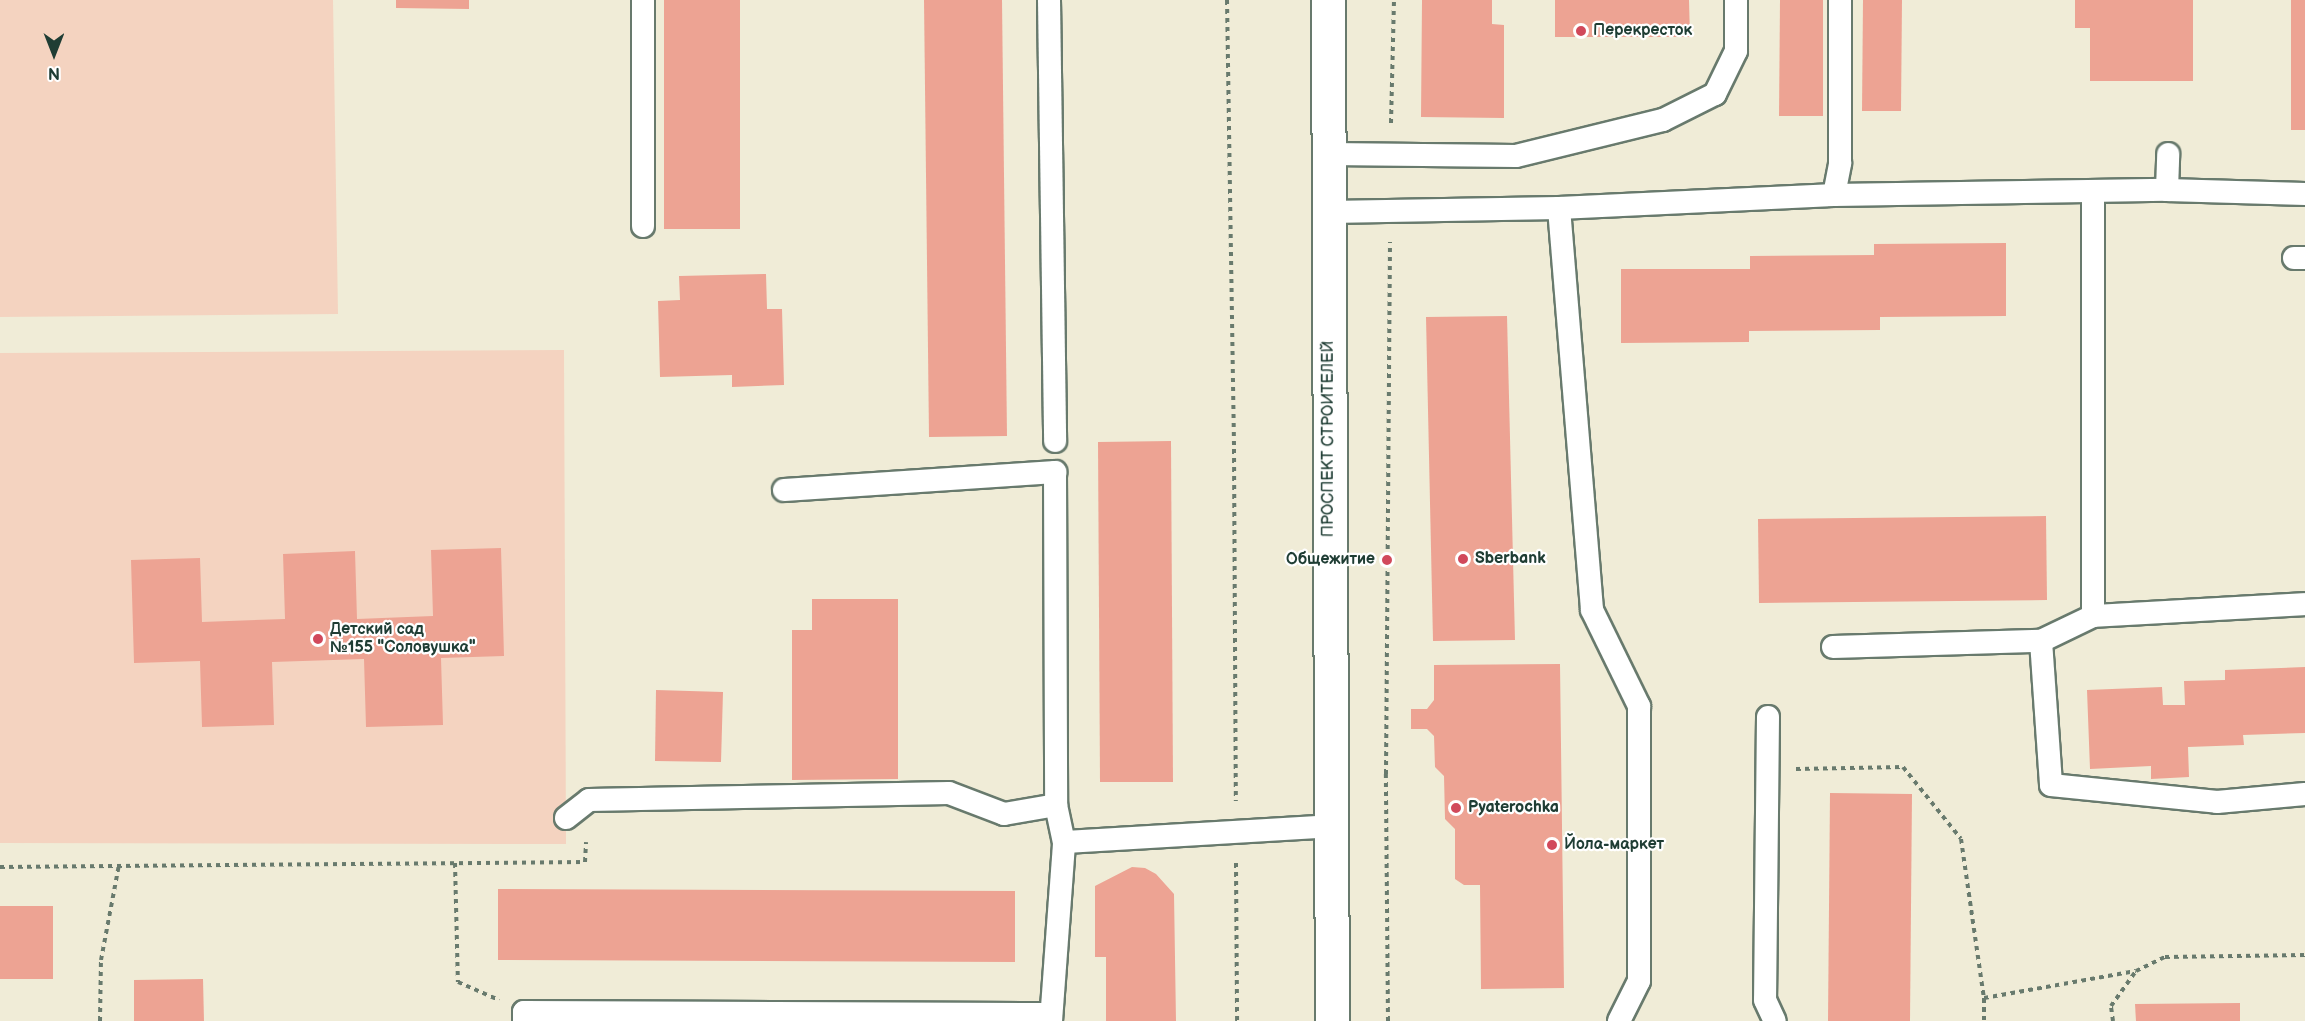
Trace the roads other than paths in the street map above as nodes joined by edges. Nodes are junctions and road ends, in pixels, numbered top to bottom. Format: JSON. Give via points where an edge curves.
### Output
{"nodes":[{"id":1,"x":643,"y":0,"type":"edge"},
{"id":2,"x":1049,"y":0,"type":"edge"},
{"id":3,"x":1328,"y":0,"type":"edge"},
{"id":4,"x":1736,"y":0,"type":"edge"},
{"id":5,"x":1840,"y":0,"type":"edge"},
{"id":6,"x":1329,"y":154,"type":"junction"},
{"id":7,"x":2168,"y":154,"type":"dead end"},
{"id":8,"x":2167,"y":190,"type":"junction"},
{"id":9,"x":2093,"y":191,"type":"junction"},
{"id":10,"x":2305,"y":194,"type":"edge"},
{"id":11,"x":1834,"y":195,"type":"junction"},
{"id":12,"x":1559,"y":208,"type":"junction"},
{"id":13,"x":1329,"y":212,"type":"junction"},
{"id":14,"x":643,"y":226,"type":"dead end"},
{"id":15,"x":1055,"y":441,"type":"dead end"},
{"id":16,"x":784,"y":490,"type":"dead end"},
{"id":17,"x":2305,"y":604,"type":"edge"},
{"id":18,"x":2093,"y":616,"type":"junction"},
{"id":19,"x":2041,"y":641,"type":"junction"},
{"id":20,"x":1833,"y":647,"type":"dead end"},
{"id":21,"x":1768,"y":717,"type":"dead end"},
{"id":22,"x":2305,"y":794,"type":"edge"},
{"id":23,"x":1056,"y":806,"type":"junction"},
{"id":24,"x":566,"y":818,"type":"dead end"},
{"id":25,"x":1332,"y":826,"type":"junction"},
{"id":26,"x":1064,"y":842,"type":"junction"},
{"id":27,"x":524,"y":1016,"type":"edge"},
{"id":28,"x":1051,"y":1018,"type":"edge"},
{"id":29,"x":1332,"y":1021,"type":"edge"},
{"id":30,"x":1619,"y":1021,"type":"edge"},
{"id":31,"x":1775,"y":1021,"type":"edge"}],
"edges":[{"from":1,"to":14,"type":"lane"},
{"from":2,"to":15,"type":"lane"},
{"from":3,"to":6,"type":"main road","name":"ПРОСПЕКТ СТРОИТЕЛЕЙ"},
{"from":4,"to":6,"type":"lane","via":[[1736,51],[1715,94],[1663,120],[1516,156]]},
{"from":5,"to":11,"type":"lane","via":[[1840,163]]},
{"from":6,"to":13,"type":"main road","name":"ПРОСПЕКТ СТРОИТЕЛЕЙ"},
{"from":7,"to":8,"type":"lane"},
{"from":8,"to":9,"type":"lane"},
{"from":8,"to":10,"type":"lane"},
{"from":9,"to":11,"type":"lane"},
{"from":9,"to":18,"type":"lane"},
{"from":11,"to":12,"type":"lane"},
{"from":12,"to":13,"type":"lane"},
{"from":12,"to":30,"type":"lane","via":[[1592,610],[1639,706],[1639,981]]},
{"from":13,"to":25,"type":"main road","name":"ПРОСПЕКТ СТРОИТЕЛЕЙ"},
{"from":16,"to":23,"type":"lane","via":[[1055,472]]},
{"from":17,"to":18,"type":"lane"},
{"from":18,"to":19,"type":"lane"},
{"from":19,"to":20,"type":"lane"},
{"from":19,"to":22,"type":"lane","via":[[2050,785],[2217,802]]},
{"from":21,"to":31,"type":"lane","via":[[1765,1000]]},
{"from":23,"to":24,"type":"lane","via":[[1004,814],[949,793],[589,800]]},
{"from":23,"to":26,"type":"lane"},
{"from":25,"to":26,"type":"lane"},
{"from":25,"to":29,"type":"main road","name":"ПРОСПЕКТ СТРОИТЕЛЕЙ"},
{"from":26,"to":28,"type":"lane"},
{"from":27,"to":28,"type":"lane"}]}
